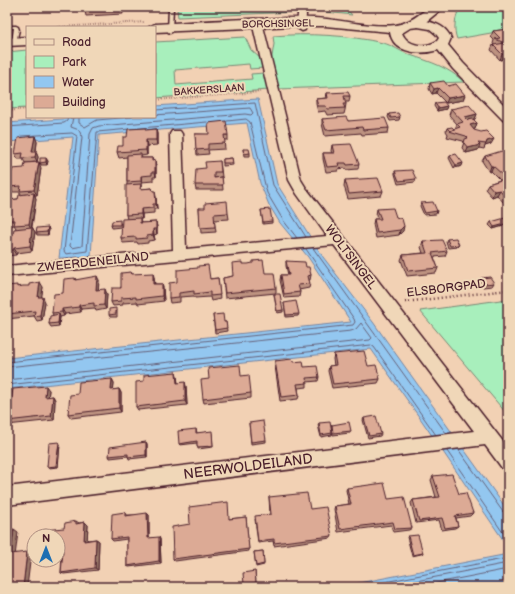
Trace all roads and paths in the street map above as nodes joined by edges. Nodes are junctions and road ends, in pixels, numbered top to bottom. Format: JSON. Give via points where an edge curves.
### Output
{"nodes":[{"id":1,"x":171,"y":7,"type":"edge"},
{"id":2,"x":300,"y":7,"type":"edge"},
{"id":3,"x":439,"y":7,"type":"edge"},
{"id":4,"x":418,"y":24,"type":"junction"},
{"id":5,"x":258,"y":25,"type":"junction"},
{"id":6,"x":303,"y":25,"type":"junction"},
{"id":7,"x":156,"y":28,"type":"edge"},
{"id":8,"x":436,"y":28,"type":"junction"},
{"id":9,"x":170,"y":29,"type":"junction"},
{"id":10,"x":156,"y":33,"type":"edge"},
{"id":11,"x":399,"y":34,"type":"junction"},
{"id":12,"x":441,"y":45,"type":"junction"},
{"id":13,"x":426,"y":50,"type":"junction"},
{"id":14,"x":458,"y":66,"type":"junction"},
{"id":15,"x":264,"y":92,"type":"dead end"},
{"id":16,"x":156,"y":100,"type":"edge"},
{"id":17,"x":26,"y":110,"type":"edge"},
{"id":18,"x":7,"y":111,"type":"edge"},
{"id":19,"x":508,"y":117,"type":"edge"},
{"id":20,"x":176,"y":134,"type":"dead end"},
{"id":21,"x":337,"y":240,"type":"junction"},
{"id":22,"x":180,"y":254,"type":"junction"},
{"id":23,"x":7,"y":271,"type":"edge"},
{"id":24,"x":508,"y":290,"type":"edge"},
{"id":25,"x":404,"y":302,"type":"junction"},
{"id":26,"x":387,"y":304,"type":"junction"},
{"id":27,"x":409,"y":308,"type":"dead end"},
{"id":28,"x":489,"y":437,"type":"junction"},
{"id":29,"x":508,"y":462,"type":"edge"},
{"id":30,"x":7,"y":496,"type":"edge"}],
"edges":[{"from":1,"to":9,"type":"lane"},
{"from":2,"to":6,"type":"street"},
{"from":3,"to":4,"type":"main road"},
{"from":3,"to":8,"type":"main road"},
{"from":4,"to":8,"type":"main road"},
{"from":4,"to":11,"type":"main road","via":[[408,24]]},
{"from":5,"to":6,"type":"main road","name":"BORCHSINGEL"},
{"from":5,"to":9,"type":"main road","name":"BORCHSINGEL"},
{"from":5,"to":21,"type":"street","name":"WOLTSINGEL","via":[[295,180]]},
{"from":6,"to":11,"type":"main road","name":"BORCHSINGEL","via":[[391,36]]},
{"from":7,"to":9,"type":"main road","name":"BORCHSINGEL"},
{"from":8,"to":12,"type":"main road","via":[[445,38]]},
{"from":9,"to":10,"type":"main road","name":"BORCHSINGEL"},
{"from":11,"to":13,"type":"main road","via":[[410,47]]},
{"from":12,"to":13,"type":"main road"},
{"from":12,"to":14,"type":"main road"},
{"from":13,"to":14,"type":"main road"},
{"from":14,"to":19,"type":"main road"},
{"from":15,"to":16,"type":"path","name":"BAKKERSLAAN"},
{"from":17,"to":18,"type":"path"},
{"from":20,"to":22,"type":"street"},
{"from":21,"to":22,"type":"street","name":"ZWEERDENEILAND"},
{"from":21,"to":26,"type":"street","name":"WOLTSINGEL"},
{"from":22,"to":23,"type":"street","name":"ZWEERDENEILAND"},
{"from":24,"to":25,"type":"path","name":"ELSBORGPAD"},
{"from":25,"to":26,"type":"path","name":"ELSBORGPAD"},
{"from":25,"to":27,"type":"path"},
{"from":26,"to":28,"type":"street","name":"WOLTSINGEL"},
{"from":28,"to":29,"type":"street","name":"WOLTSINGEL"},
{"from":28,"to":30,"type":"street","name":"NEERWOLDEILAND"}]}
